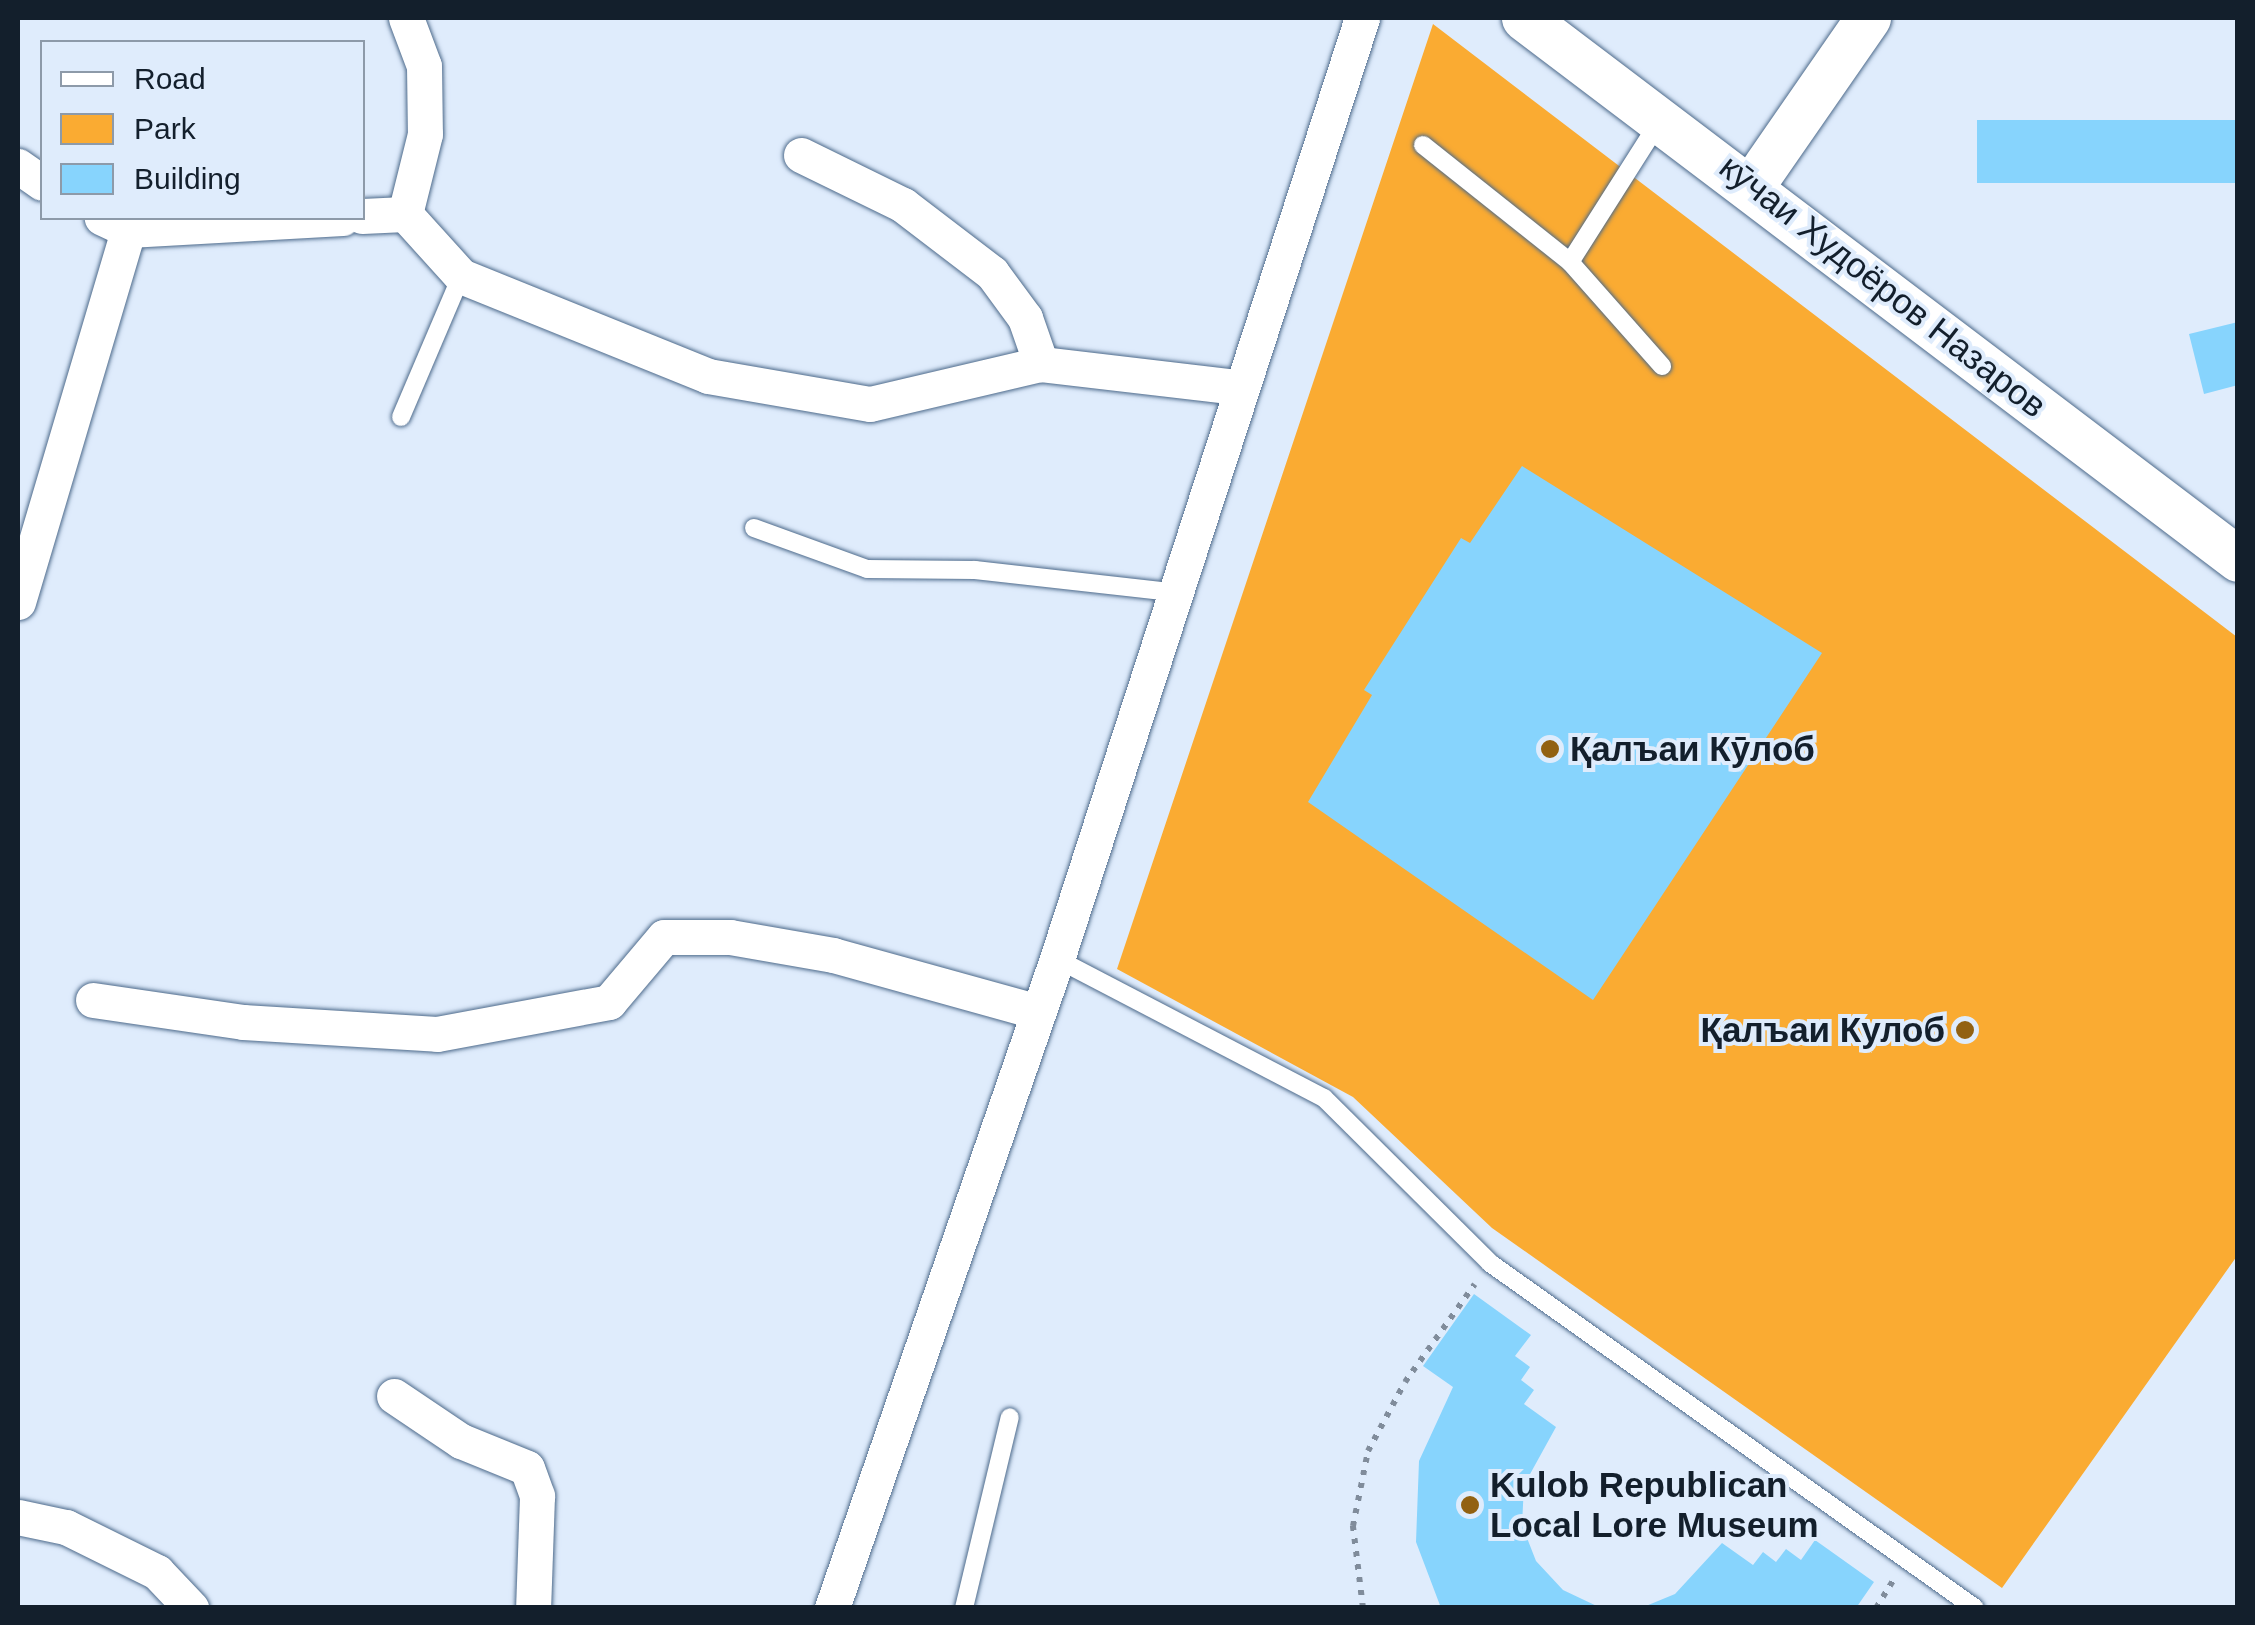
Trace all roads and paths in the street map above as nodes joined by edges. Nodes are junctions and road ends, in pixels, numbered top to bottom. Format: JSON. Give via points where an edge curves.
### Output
{"nodes":[{"id":1,"x":406,"y":18,"type":"edge"},
{"id":2,"x":1362,"y":18,"type":"edge"},
{"id":3,"x":1524,"y":18,"type":"edge"},
{"id":4,"x":1868,"y":18,"type":"edge"},
{"id":5,"x":1662,"y":118,"type":"junction"},
{"id":6,"x":1423,"y":145,"type":"dead end"},
{"id":7,"x":801,"y":156,"type":"dead end"},
{"id":8,"x":18,"y":166,"type":"edge"},
{"id":9,"x":40,"y":182,"type":"edge"},
{"id":10,"x":1752,"y":184,"type":"junction"},
{"id":11,"x":405,"y":214,"type":"junction"},
{"id":12,"x":365,"y":216,"type":"edge"},
{"id":13,"x":267,"y":220,"type":"edge"},
{"id":14,"x":115,"y":224,"type":"edge"},
{"id":15,"x":1570,"y":262,"type":"junction"},
{"id":16,"x":460,"y":276,"type":"junction"},
{"id":17,"x":1041,"y":364,"type":"junction"},
{"id":18,"x":1662,"y":366,"type":"dead end"},
{"id":19,"x":1238,"y":387,"type":"junction"},
{"id":20,"x":401,"y":417,"type":"dead end"},
{"id":21,"x":754,"y":528,"type":"dead end"},
{"id":22,"x":2238,"y":559,"type":"edge"},
{"id":23,"x":1172,"y":592,"type":"junction"},
{"id":24,"x":18,"y":602,"type":"edge"},
{"id":25,"x":1057,"y":959,"type":"junction"},
{"id":26,"x":93,"y":1000,"type":"dead end"},
{"id":27,"x":1035,"y":1011,"type":"junction"},
{"id":28,"x":1490,"y":1263,"type":"junction"},
{"id":29,"x":394,"y":1396,"type":"dead end"},
{"id":30,"x":1010,"y":1417,"type":"dead end"},
{"id":31,"x":18,"y":1517,"type":"edge"},
{"id":32,"x":191,"y":1608,"type":"edge"},
{"id":33,"x":533,"y":1608,"type":"edge"},
{"id":34,"x":832,"y":1608,"type":"edge"},
{"id":35,"x":964,"y":1608,"type":"edge"},
{"id":36,"x":1364,"y":1608,"type":"edge"},
{"id":37,"x":1975,"y":1608,"type":"edge"}],
"edges":[{"from":1,"to":11,"type":"street","via":[[424,66],[425,134]]},
{"from":2,"to":19,"type":"street"},
{"from":3,"to":5,"type":"street","name":"кӯчаи Худоёров Назаров"},
{"from":4,"to":10,"type":"street"},
{"from":5,"to":10,"type":"street","name":"кӯчаи Худоёров Назаров"},
{"from":5,"to":15,"type":"lane"},
{"from":6,"to":15,"type":"lane"},
{"from":7,"to":17,"type":"street","via":[[902,204],[992,272],[1025,318]]},
{"from":8,"to":9,"type":"street"},
{"from":10,"to":22,"type":"street","name":"кӯчаи Худоёров Назаров"},
{"from":11,"to":12,"type":"street"},
{"from":11,"to":16,"type":"street"},
{"from":13,"to":14,"type":"street"},
{"from":14,"to":24,"type":"street"},
{"from":15,"to":18,"type":"lane"},
{"from":16,"to":17,"type":"street","via":[[708,376],[870,404]]},
{"from":16,"to":20,"type":"lane"},
{"from":17,"to":19,"type":"street"},
{"from":19,"to":23,"type":"street"},
{"from":21,"to":23,"type":"lane","via":[[866,569],[975,570]]},
{"from":23,"to":25,"type":"street"},
{"from":25,"to":27,"type":"street"},
{"from":25,"to":28,"type":"lane","via":[[1324,1098]]},
{"from":26,"to":27,"type":"street","via":[[242,1022],[437,1034],[609,1002],[664,938],[730,938],[833,955]]},
{"from":27,"to":34,"type":"street"},
{"from":28,"to":36,"type":"path","via":[[1405,1382],[1368,1450],[1354,1526]]},
{"from":28,"to":37,"type":"lane"},
{"from":29,"to":33,"type":"street","via":[[460,1441],[527,1468],[538,1496]]},
{"from":30,"to":35,"type":"lane"},
{"from":31,"to":32,"type":"street","via":[[66,1527],[157,1572]]}]}
